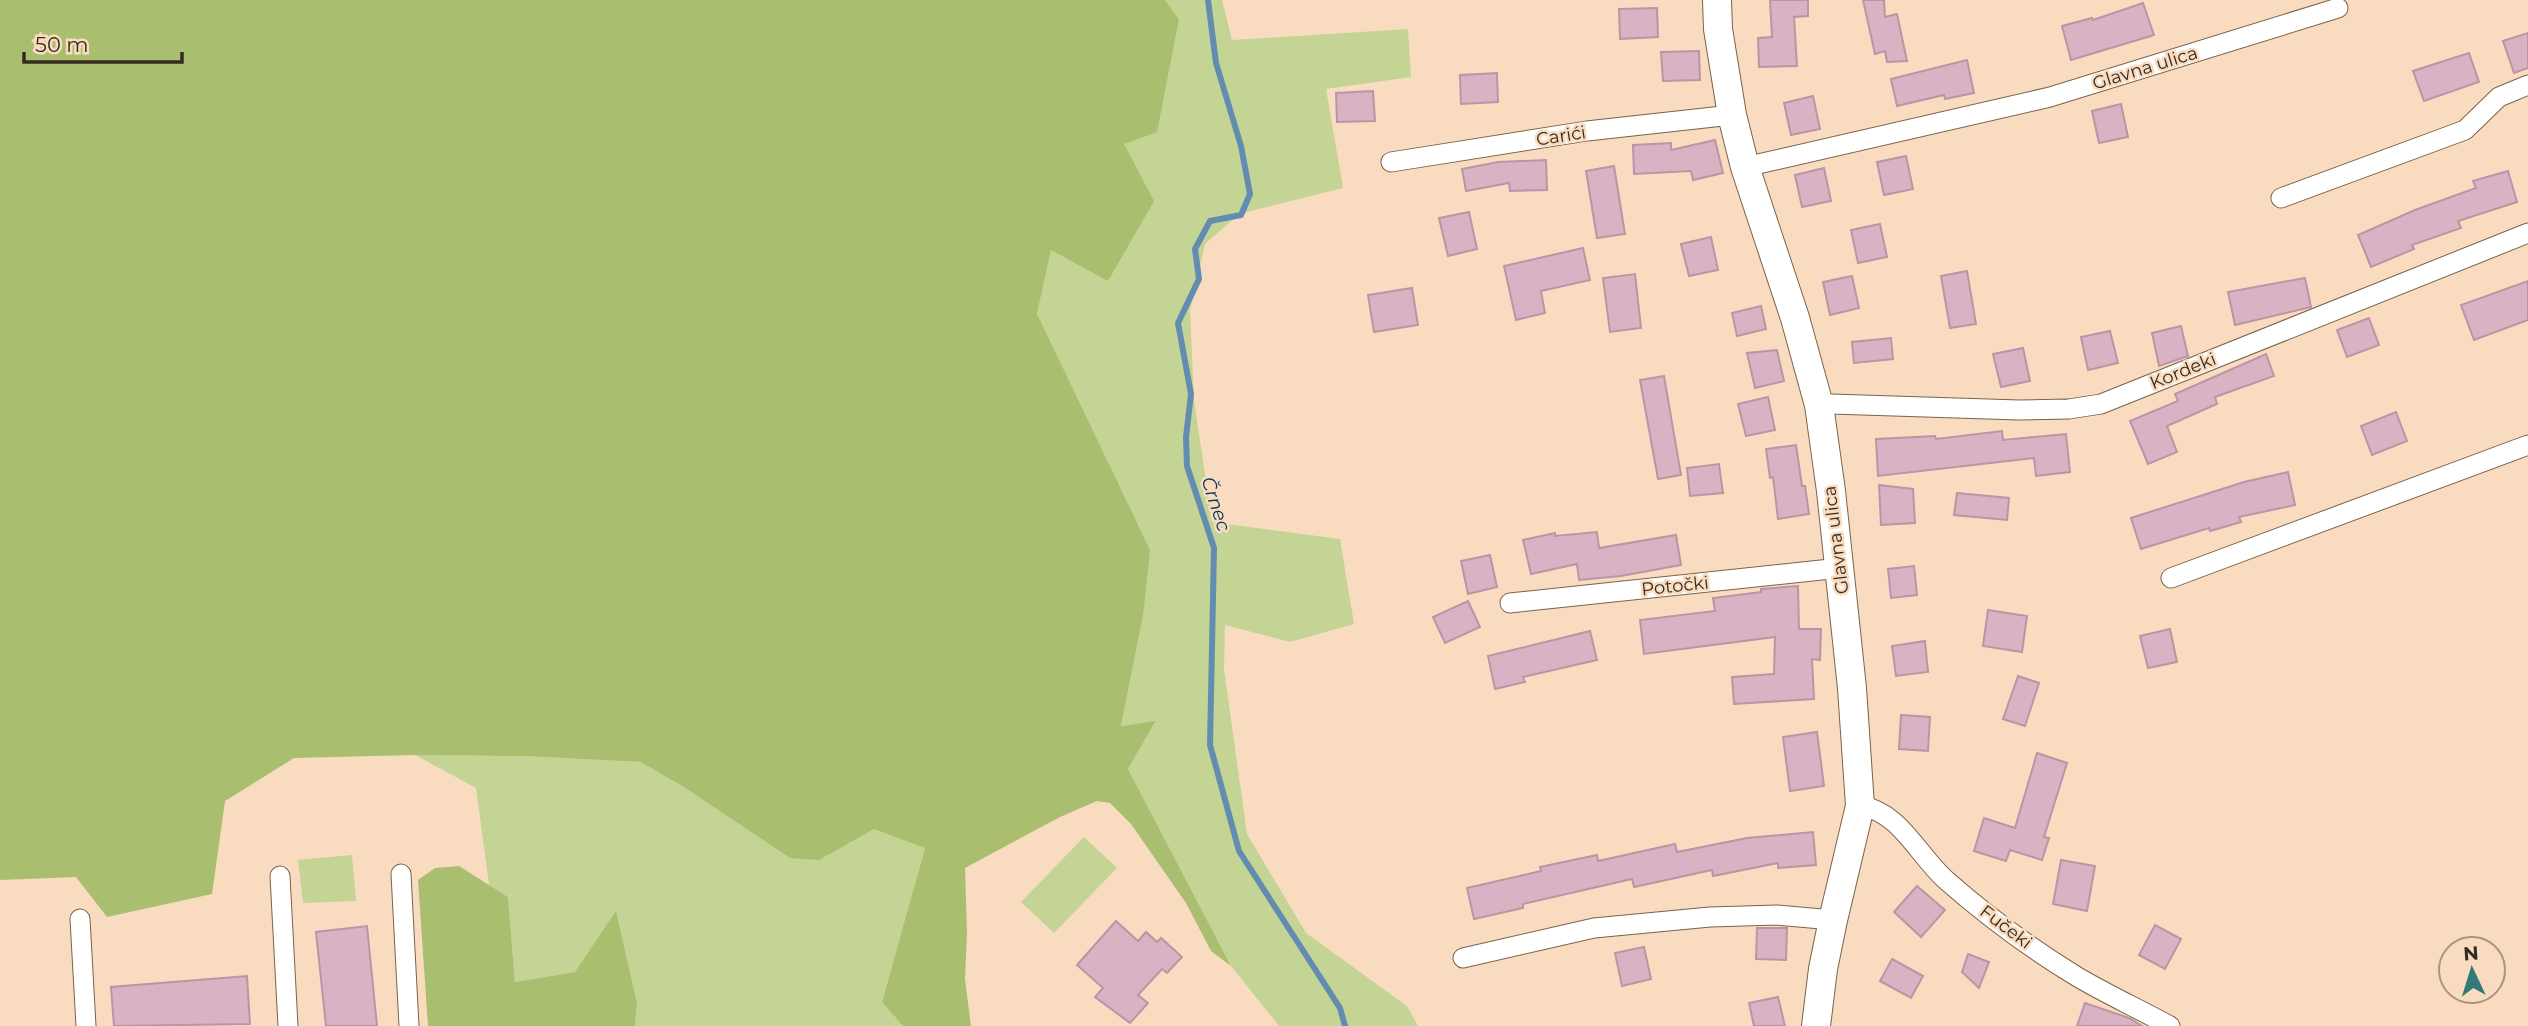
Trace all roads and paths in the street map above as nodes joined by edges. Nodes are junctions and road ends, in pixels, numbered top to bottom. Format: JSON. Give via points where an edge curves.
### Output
{"nodes":[{"id":1,"x":1717,"y":0,"type":"edge"},
{"id":2,"x":2338,"y":8,"type":"dead end"},
{"id":3,"x":2528,"y":85,"type":"edge"},
{"id":4,"x":1732,"y":115,"type":"junction"},
{"id":5,"x":1391,"y":162,"type":"dead end"},
{"id":6,"x":1745,"y":167,"type":"junction"},
{"id":7,"x":2281,"y":198,"type":"dead end"},
{"id":8,"x":2528,"y":233,"type":"edge"},
{"id":9,"x":1819,"y":405,"type":"junction"},
{"id":10,"x":2528,"y":445,"type":"edge"},
{"id":11,"x":1840,"y":568,"type":"junction"},
{"id":12,"x":2171,"y":578,"type":"dead end"},
{"id":13,"x":1510,"y":603,"type":"dead end"},
{"id":14,"x":1860,"y":806,"type":"junction"},
{"id":15,"x":401,"y":874,"type":"dead end"},
{"id":16,"x":280,"y":876,"type":"dead end"},
{"id":17,"x":80,"y":919,"type":"dead end"},
{"id":18,"x":1833,"y":920,"type":"junction"},
{"id":19,"x":1463,"y":958,"type":"dead end"},
{"id":20,"x":86,"y":1026,"type":"edge"},
{"id":21,"x":288,"y":1026,"type":"edge"},
{"id":22,"x":409,"y":1026,"type":"edge"},
{"id":23,"x":1816,"y":1026,"type":"edge"},
{"id":24,"x":2170,"y":1026,"type":"edge"}],
"edges":[{"from":1,"to":4,"type":"street","name":"Glavna ulica"},
{"from":2,"to":6,"type":"street","name":"Glavna ulica","via":[[2050,97]]},
{"from":3,"to":7,"type":"street","via":[[2499,97],[2465,130]]},
{"from":4,"to":5,"type":"street","name":"Carići","via":[[1587,131]]},
{"from":4,"to":6,"type":"street","name":"Glavna ulica"},
{"from":6,"to":9,"type":"street","name":"Glavna ulica"},
{"from":8,"to":9,"type":"street","name":"Kordeki","via":[[2101,404],[2019,410]]},
{"from":9,"to":11,"type":"street","name":"Glavna ulica"},
{"from":10,"to":12,"type":"street"},
{"from":11,"to":13,"type":"street","name":"Potočki"},
{"from":11,"to":14,"type":"street","name":"Glavna ulica"},
{"from":14,"to":18,"type":"street","name":"Glavna ulica"},
{"from":14,"to":24,"type":"street","name":"Fučeki","via":[[1872,807],[1892,820],[1944,879],[2008,930],[2078,978]]},
{"from":15,"to":22,"type":"street"},
{"from":16,"to":21,"type":"street"},
{"from":17,"to":20,"type":"street"},
{"from":18,"to":19,"type":"street","via":[[1777,915],[1710,917],[1594,928]]},
{"from":18,"to":23,"type":"street","name":"Glavna ulica"}]}
